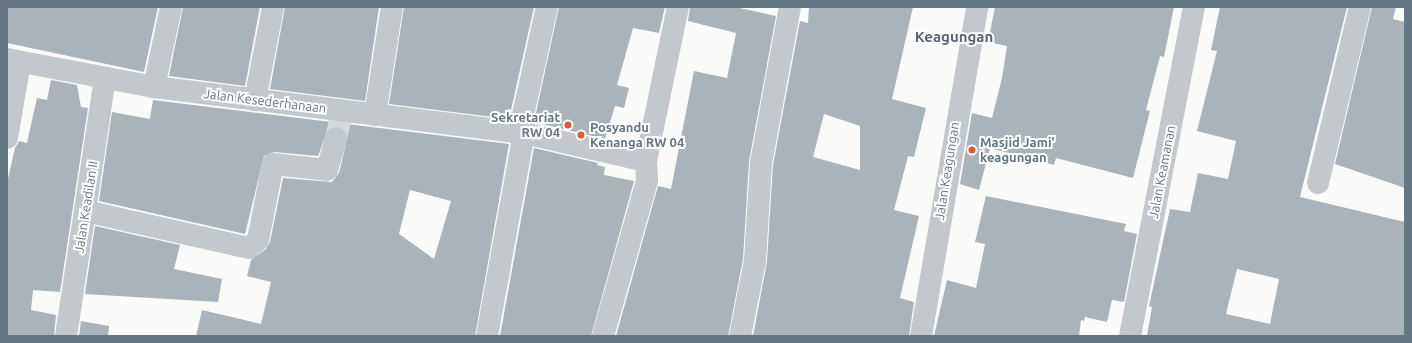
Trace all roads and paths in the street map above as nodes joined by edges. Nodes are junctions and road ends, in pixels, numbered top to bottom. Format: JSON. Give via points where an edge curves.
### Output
{"nodes":[{"id":1,"x":172,"y":7,"type":"edge"},
{"id":2,"x":273,"y":7,"type":"edge"},
{"id":3,"x":392,"y":7,"type":"edge"},
{"id":4,"x":547,"y":7,"type":"edge"},
{"id":5,"x":678,"y":7,"type":"edge"},
{"id":6,"x":790,"y":7,"type":"edge"},
{"id":7,"x":978,"y":7,"type":"edge"},
{"id":8,"x":1194,"y":7,"type":"edge"},
{"id":9,"x":1360,"y":7,"type":"edge"},
{"id":10,"x":14,"y":61,"type":"edge"},
{"id":11,"x":105,"y":78,"type":"junction"},
{"id":12,"x":154,"y":87,"type":"junction"},
{"id":13,"x":255,"y":100,"type":"junction"},
{"id":14,"x":375,"y":114,"type":"junction"},
{"id":15,"x":522,"y":133,"type":"junction"},
{"id":16,"x":7,"y":138,"type":"edge"},
{"id":17,"x":336,"y":138,"type":"tunnel mouth"},
{"id":18,"x":646,"y":161,"type":"junction"},
{"id":19,"x":1318,"y":184,"type":"dead end"},
{"id":20,"x":85,"y":211,"type":"junction"},
{"id":21,"x":66,"y":336,"type":"edge"},
{"id":22,"x":487,"y":336,"type":"edge"},
{"id":23,"x":603,"y":336,"type":"edge"},
{"id":24,"x":740,"y":336,"type":"edge"},
{"id":25,"x":921,"y":336,"type":"edge"},
{"id":26,"x":1130,"y":336,"type":"edge"}],
"edges":[{"from":1,"to":12,"type":"street"},
{"from":2,"to":13,"type":"street"},
{"from":3,"to":14,"type":"street"},
{"from":4,"to":15,"type":"street"},
{"from":5,"to":18,"type":"street"},
{"from":6,"to":24,"type":"street","via":[[761,163],[755,261]]},
{"from":7,"to":25,"type":"street","name":"Jalan Keagungan","via":[[946,175]]},
{"from":8,"to":26,"type":"street","name":"Jalan Keamanan"},
{"from":9,"to":19,"type":"street"},
{"from":10,"to":11,"type":"street","name":"Jalan Kesederhanaan"},
{"from":10,"to":16,"type":"street"},
{"from":11,"to":12,"type":"street","name":"Jalan Kesederhanaan"},
{"from":11,"to":20,"type":"street","name":"Jalan Keadilan II"},
{"from":12,"to":13,"type":"street","name":"Jalan Kesederhanaan"},
{"from":13,"to":14,"type":"street","name":"Jalan Kesederhanaan"},
{"from":14,"to":15,"type":"street","name":"Jalan Kesederhanaan"},
{"from":15,"to":18,"type":"street","name":"Jalan Kesederhanaan"},
{"from":15,"to":22,"type":"street"},
{"from":17,"to":20,"type":"street","via":[[326,170],[273,164],[258,240],[249,248]]},
{"from":18,"to":23,"type":"street","via":[[647,180]]},
{"from":20,"to":21,"type":"street","name":"Jalan Keadilan II"}]}
